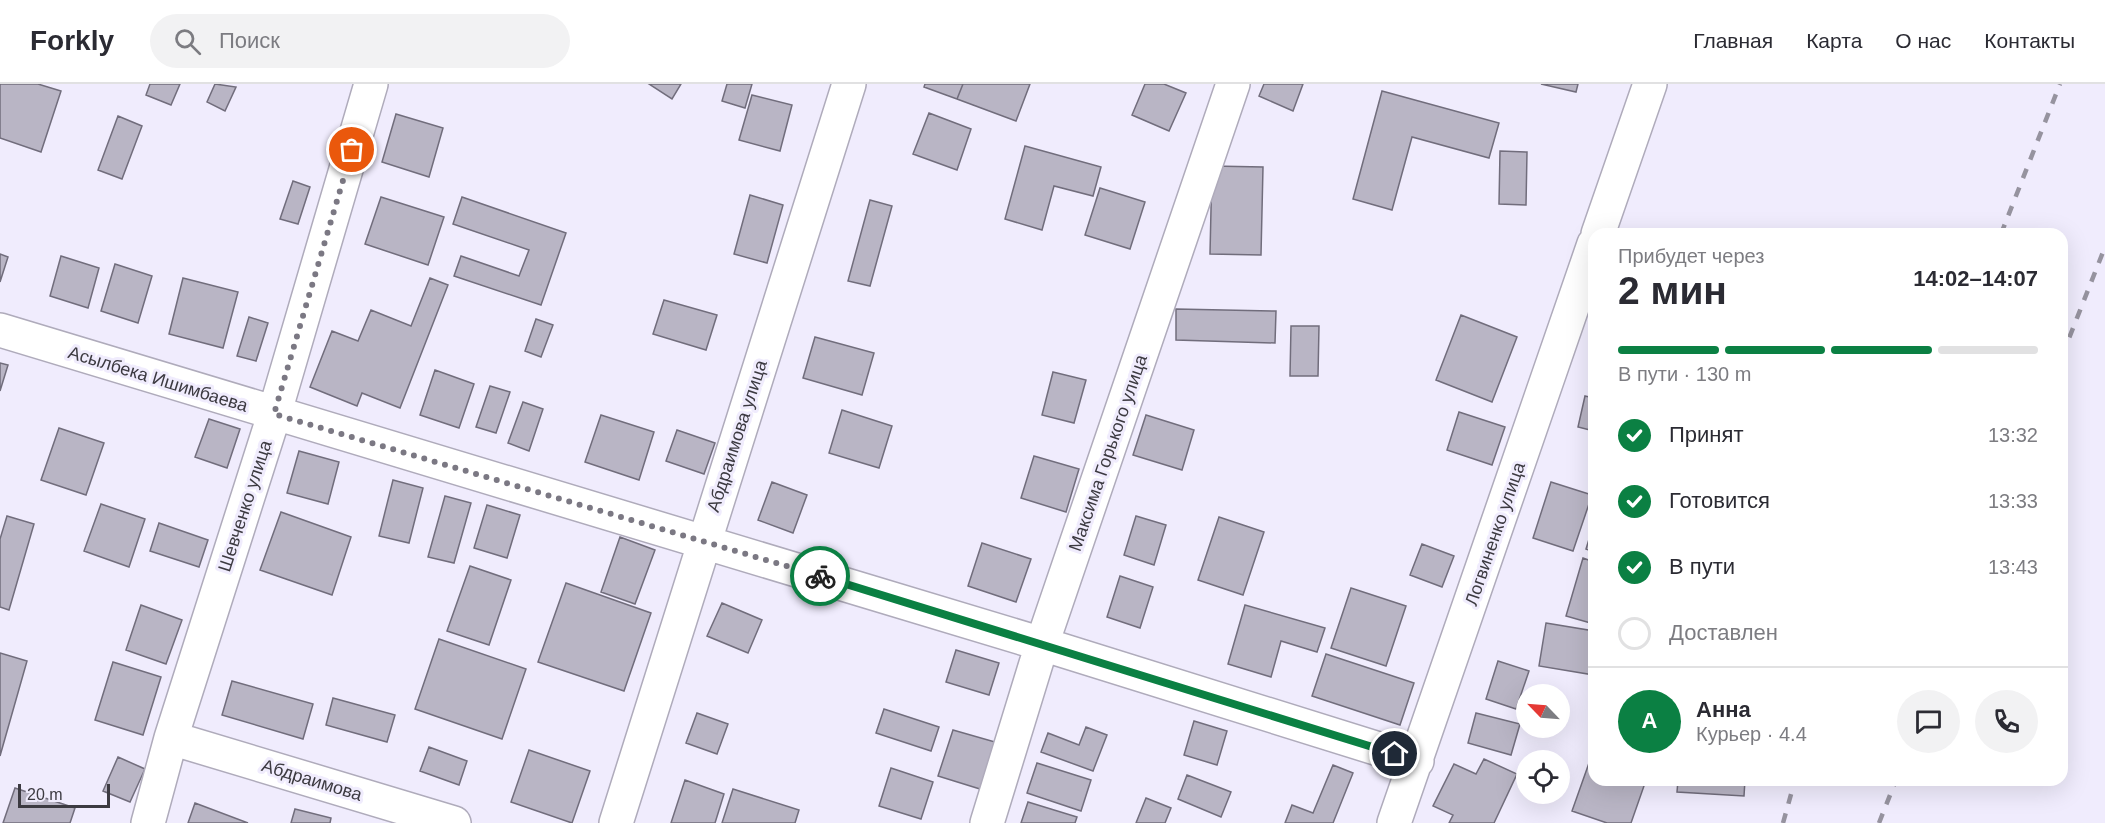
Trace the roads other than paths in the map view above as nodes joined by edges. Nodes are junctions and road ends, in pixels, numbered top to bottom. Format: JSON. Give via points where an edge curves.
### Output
{"nodes":[{"id":1,"x":371,"y":84,"type":"edge"},
{"id":2,"x":849,"y":84,"type":"edge"},
{"id":3,"x":1233,"y":84,"type":"edge"},
{"id":4,"x":1650,"y":84,"type":"edge"},
{"id":5,"x":1600,"y":228,"type":"edge"},
{"id":6,"x":1588,"y":272,"type":"edge"},
{"id":7,"x":0,"y":330,"type":"edge"},
{"id":8,"x":274,"y":414,"type":"junction"},
{"id":9,"x":704,"y":541,"type":"junction"},
{"id":10,"x":1042,"y":644,"type":"junction"},
{"id":11,"x":171,"y":738,"type":"junction"},
{"id":12,"x":1418,"y":761,"type":"junction"},
{"id":13,"x":147,"y":823,"type":"edge"},
{"id":14,"x":453,"y":823,"type":"edge"},
{"id":15,"x":616,"y":823,"type":"edge"},
{"id":16,"x":987,"y":823,"type":"edge"},
{"id":17,"x":1394,"y":823,"type":"edge"}],
"edges":[{"from":1,"to":8,"type":"street","name":"Шевченко улица"},
{"from":2,"to":9,"type":"street","name":"Абдраимова улица"},
{"from":3,"to":10,"type":"street","name":"Максима Горького улица"},
{"from":4,"to":5,"type":"street"},
{"from":6,"to":12,"type":"street","name":"Логвиненко улица"},
{"from":7,"to":8,"type":"street","name":"Асылбека Ишимбаева"},
{"from":8,"to":9,"type":"street","name":"Асылбека Ишимбаева"},
{"from":8,"to":11,"type":"street","name":"Шевченко улица"},
{"from":9,"to":10,"type":"street","name":"Асылбека Ишимбаева"},
{"from":9,"to":15,"type":"street","name":"Абдраимова улица"},
{"from":10,"to":12,"type":"street","name":"Асылбека Ишимбаева"},
{"from":10,"to":16,"type":"street","name":"Максима Горького улица"},
{"from":11,"to":13,"type":"street","name":"Шевченко улица"},
{"from":11,"to":14,"type":"street","name":"Абдраимова"},
{"from":12,"to":17,"type":"street","name":"Логвиненко улица"}]}
